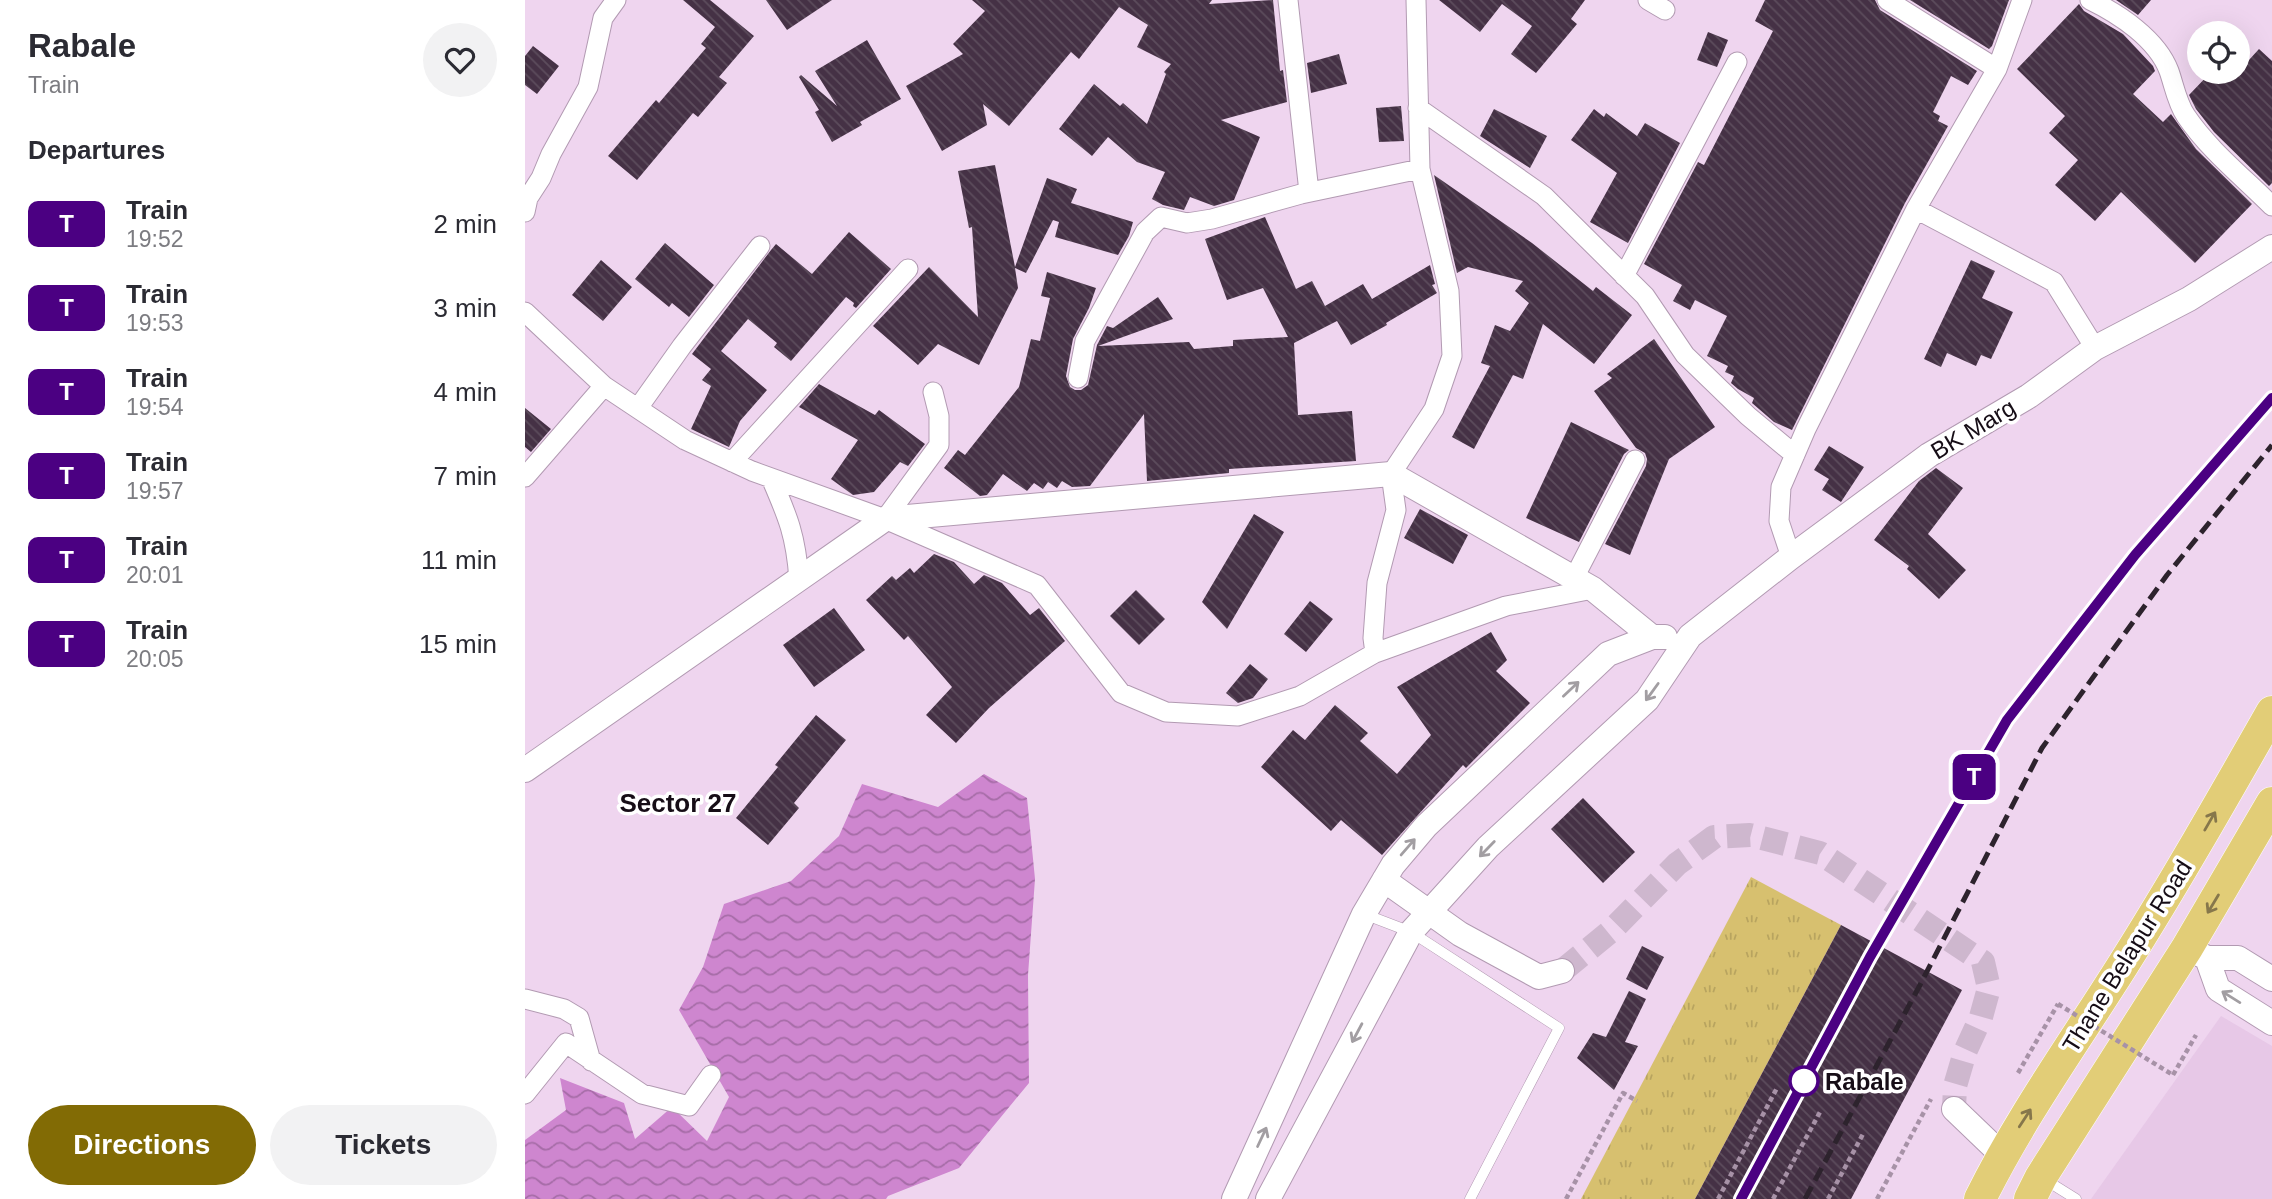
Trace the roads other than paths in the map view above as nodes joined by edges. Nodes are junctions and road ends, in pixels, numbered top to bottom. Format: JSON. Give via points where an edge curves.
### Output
{"nodes":[{"id":1,"x":616,"y":0,"type":"edge"},
{"id":2,"x":1288,"y":0,"type":"edge"},
{"id":3,"x":1416,"y":0,"type":"edge"},
{"id":4,"x":1887,"y":0,"type":"edge"},
{"id":5,"x":2022,"y":0,"type":"edge"},
{"id":6,"x":2090,"y":0,"type":"edge"},
{"id":7,"x":1737,"y":62,"type":"dead end"},
{"id":8,"x":1997,"y":69,"type":"junction"},
{"id":9,"x":1418,"y":108,"type":"junction"},
{"id":10,"x":1420,"y":169,"type":"junction"},
{"id":11,"x":1309,"y":192,"type":"junction"},
{"id":12,"x":2272,"y":206,"type":"edge"},
{"id":13,"x":1916,"y":209,"type":"junction"},
{"id":14,"x":525,"y":212,"type":"edge"},
{"id":15,"x":760,"y":246,"type":"dead end"},
{"id":16,"x":2272,"y":247,"type":"edge"},
{"id":17,"x":908,"y":269,"type":"dead end"},
{"id":18,"x":1624,"y":276,"type":"junction"},
{"id":19,"x":525,"y":312,"type":"edge"},
{"id":20,"x":2095,"y":348,"type":"junction"},
{"id":21,"x":1078,"y":378,"type":"dead end"},
{"id":22,"x":604,"y":386,"type":"junction"},
{"id":23,"x":933,"y":392,"type":"dead end"},
{"id":24,"x":638,"y":408,"type":"junction"},
{"id":25,"x":1795,"y":455,"type":"junction"},
{"id":26,"x":1635,"y":460,"type":"dead end"},
{"id":27,"x":732,"y":462,"type":"junction"},
{"id":28,"x":1391,"y":474,"type":"junction"},
{"id":29,"x":525,"y":477,"type":"edge"},
{"id":30,"x":771,"y":478,"type":"junction"},
{"id":31,"x":885,"y":519,"type":"junction"},
{"id":32,"x":1791,"y":557,"type":"junction"},
{"id":33,"x":799,"y":580,"type":"junction"},
{"id":34,"x":1584,"y":583,"type":"junction"},
{"id":35,"x":1690,"y":636,"type":"junction"},
{"id":36,"x":1652,"y":638,"type":"junction"},
{"id":37,"x":1375,"y":653,"type":"junction"},
{"id":38,"x":2272,"y":712,"type":"edge"},
{"id":39,"x":525,"y":770,"type":"edge"},
{"id":40,"x":2272,"y":803,"type":"edge"},
{"id":41,"x":1384,"y":880,"type":"junction"},
{"id":42,"x":1430,"y":912,"type":"junction"},
{"id":43,"x":1364,"y":914,"type":"junction"},
{"id":44,"x":1411,"y":932,"type":"junction"},
{"id":45,"x":2197,"y":953,"type":"junction"},
{"id":46,"x":1562,"y":971,"type":"tunnel mouth"},
{"id":47,"x":2272,"y":979,"type":"edge"},
{"id":48,"x":525,"y":999,"type":"edge"},
{"id":49,"x":2272,"y":1023,"type":"edge"},
{"id":50,"x":591,"y":1061,"type":"junction"},
{"id":51,"x":711,"y":1075,"type":"dead end"},
{"id":52,"x":525,"y":1094,"type":"edge"},
{"id":53,"x":1954,"y":1109,"type":"dead end"},
{"id":54,"x":2001,"y":1155,"type":"junction"},
{"id":55,"x":2036,"y":1191,"type":"edge"},
{"id":56,"x":1234,"y":1199,"type":"edge"},
{"id":57,"x":1268,"y":1199,"type":"edge"},
{"id":58,"x":1470,"y":1199,"type":"edge"},
{"id":59,"x":1980,"y":1199,"type":"edge"},
{"id":60,"x":2076,"y":1199,"type":"edge"}],
"edges":[{"from":1,"to":14,"type":"street","via":[[603,18],[587,87],[528,198]]},
{"from":2,"to":11,"type":"street"},
{"from":3,"to":9,"type":"street"},
{"from":4,"to":8,"type":"street"},
{"from":5,"to":8,"type":"street"},
{"from":6,"to":12,"type":"street","via":[[2157,50],[2184,113],[2199,134]]},
{"from":7,"to":18,"type":"street"},
{"from":8,"to":13,"type":"street"},
{"from":9,"to":10,"type":"street"},
{"from":9,"to":18,"type":"street","via":[[1544,196]]},
{"from":10,"to":11,"type":"street"},
{"from":10,"to":28,"type":"street","via":[[1449,291],[1452,356],[1434,409]]},
{"from":11,"to":21,"type":"street","via":[[1212,219],[1187,223],[1161,217],[1145,232],[1085,341]]},
{"from":13,"to":20,"type":"street","via":[[2054,282]]},
{"from":13,"to":25,"type":"street"},
{"from":15,"to":24,"type":"street"},
{"from":16,"to":20,"type":"street","name":"BK Marg","via":[[2189,299]]},
{"from":17,"to":27,"type":"street"},
{"from":18,"to":25,"type":"street","via":[[1644,296],[1685,355]]},
{"from":19,"to":22,"type":"street"},
{"from":20,"to":32,"type":"street","name":"BK Marg","via":[[2029,396],[1929,455]]},
{"from":22,"to":24,"type":"street"},
{"from":22,"to":29,"type":"street"},
{"from":23,"to":31,"type":"street","via":[[939,445]]},
{"from":24,"to":27,"type":"street","via":[[685,440]]},
{"from":25,"to":32,"type":"street","via":[[1781,487],[1779,521]]},
{"from":26,"to":34,"type":"street"},
{"from":27,"to":30,"type":"street"},
{"from":28,"to":31,"type":"street"},
{"from":28,"to":34,"type":"street"},
{"from":28,"to":37,"type":"street","via":[[1396,510],[1377,583]]},
{"from":30,"to":31,"type":"street"},
{"from":30,"to":33,"type":"street","via":[[791,524]]},
{"from":31,"to":33,"type":"street"},
{"from":31,"to":37,"type":"street","via":[[1037,585],[1121,693],[1166,712],[1238,716],[1300,696]]},
{"from":32,"to":35,"type":"street","name":"BK Marg"},
{"from":33,"to":39,"type":"street"},
{"from":34,"to":36,"type":"street"},
{"from":34,"to":37,"type":"street"},
{"from":35,"to":36,"type":"street"},
{"from":35,"to":42,"type":"street","name":"BK Marg","one_way":true,"via":[[1647,700],[1488,847]]},
{"from":41,"to":36,"type":"street","one_way":true,"via":[[1426,826],[1608,654]]},
{"from":54,"to":38,"type":"main road","name":"Thane Belapur Road","one_way":true,"via":[[2123,965]]},
{"from":40,"to":45,"type":"main road","name":"Thane Belapur Road","one_way":true},
{"from":41,"to":42,"type":"street"},
{"from":41,"to":43,"type":"street"},
{"from":42,"to":44,"type":"street","name":"BK Marg"},
{"from":42,"to":46,"type":"street","via":[[1460,934],[1539,977]]},
{"from":43,"to":44,"type":"lane"},
{"from":56,"to":43,"type":"street","one_way":true},
{"from":44,"to":57,"type":"street","name":"BK Marg","one_way":true},
{"from":44,"to":58,"type":"lane","via":[[1559,1028]]},
{"from":45,"to":47,"type":"street","via":[[2238,958]]},
{"from":49,"to":45,"type":"street","one_way":true,"via":[[2218,989]]},
{"from":45,"to":55,"type":"main road","name":"Thane Belapur Road"},
{"from":48,"to":50,"type":"street","via":[[579,1018]]},
{"from":50,"to":51,"type":"street","via":[[642,1094],[689,1106]]},
{"from":50,"to":52,"type":"street","via":[[566,1043]]},
{"from":53,"to":54,"type":"street"},
{"from":54,"to":59,"type":"main road","name":"Thane Belapur Road"},
{"from":55,"to":60,"type":"lane"}]}
